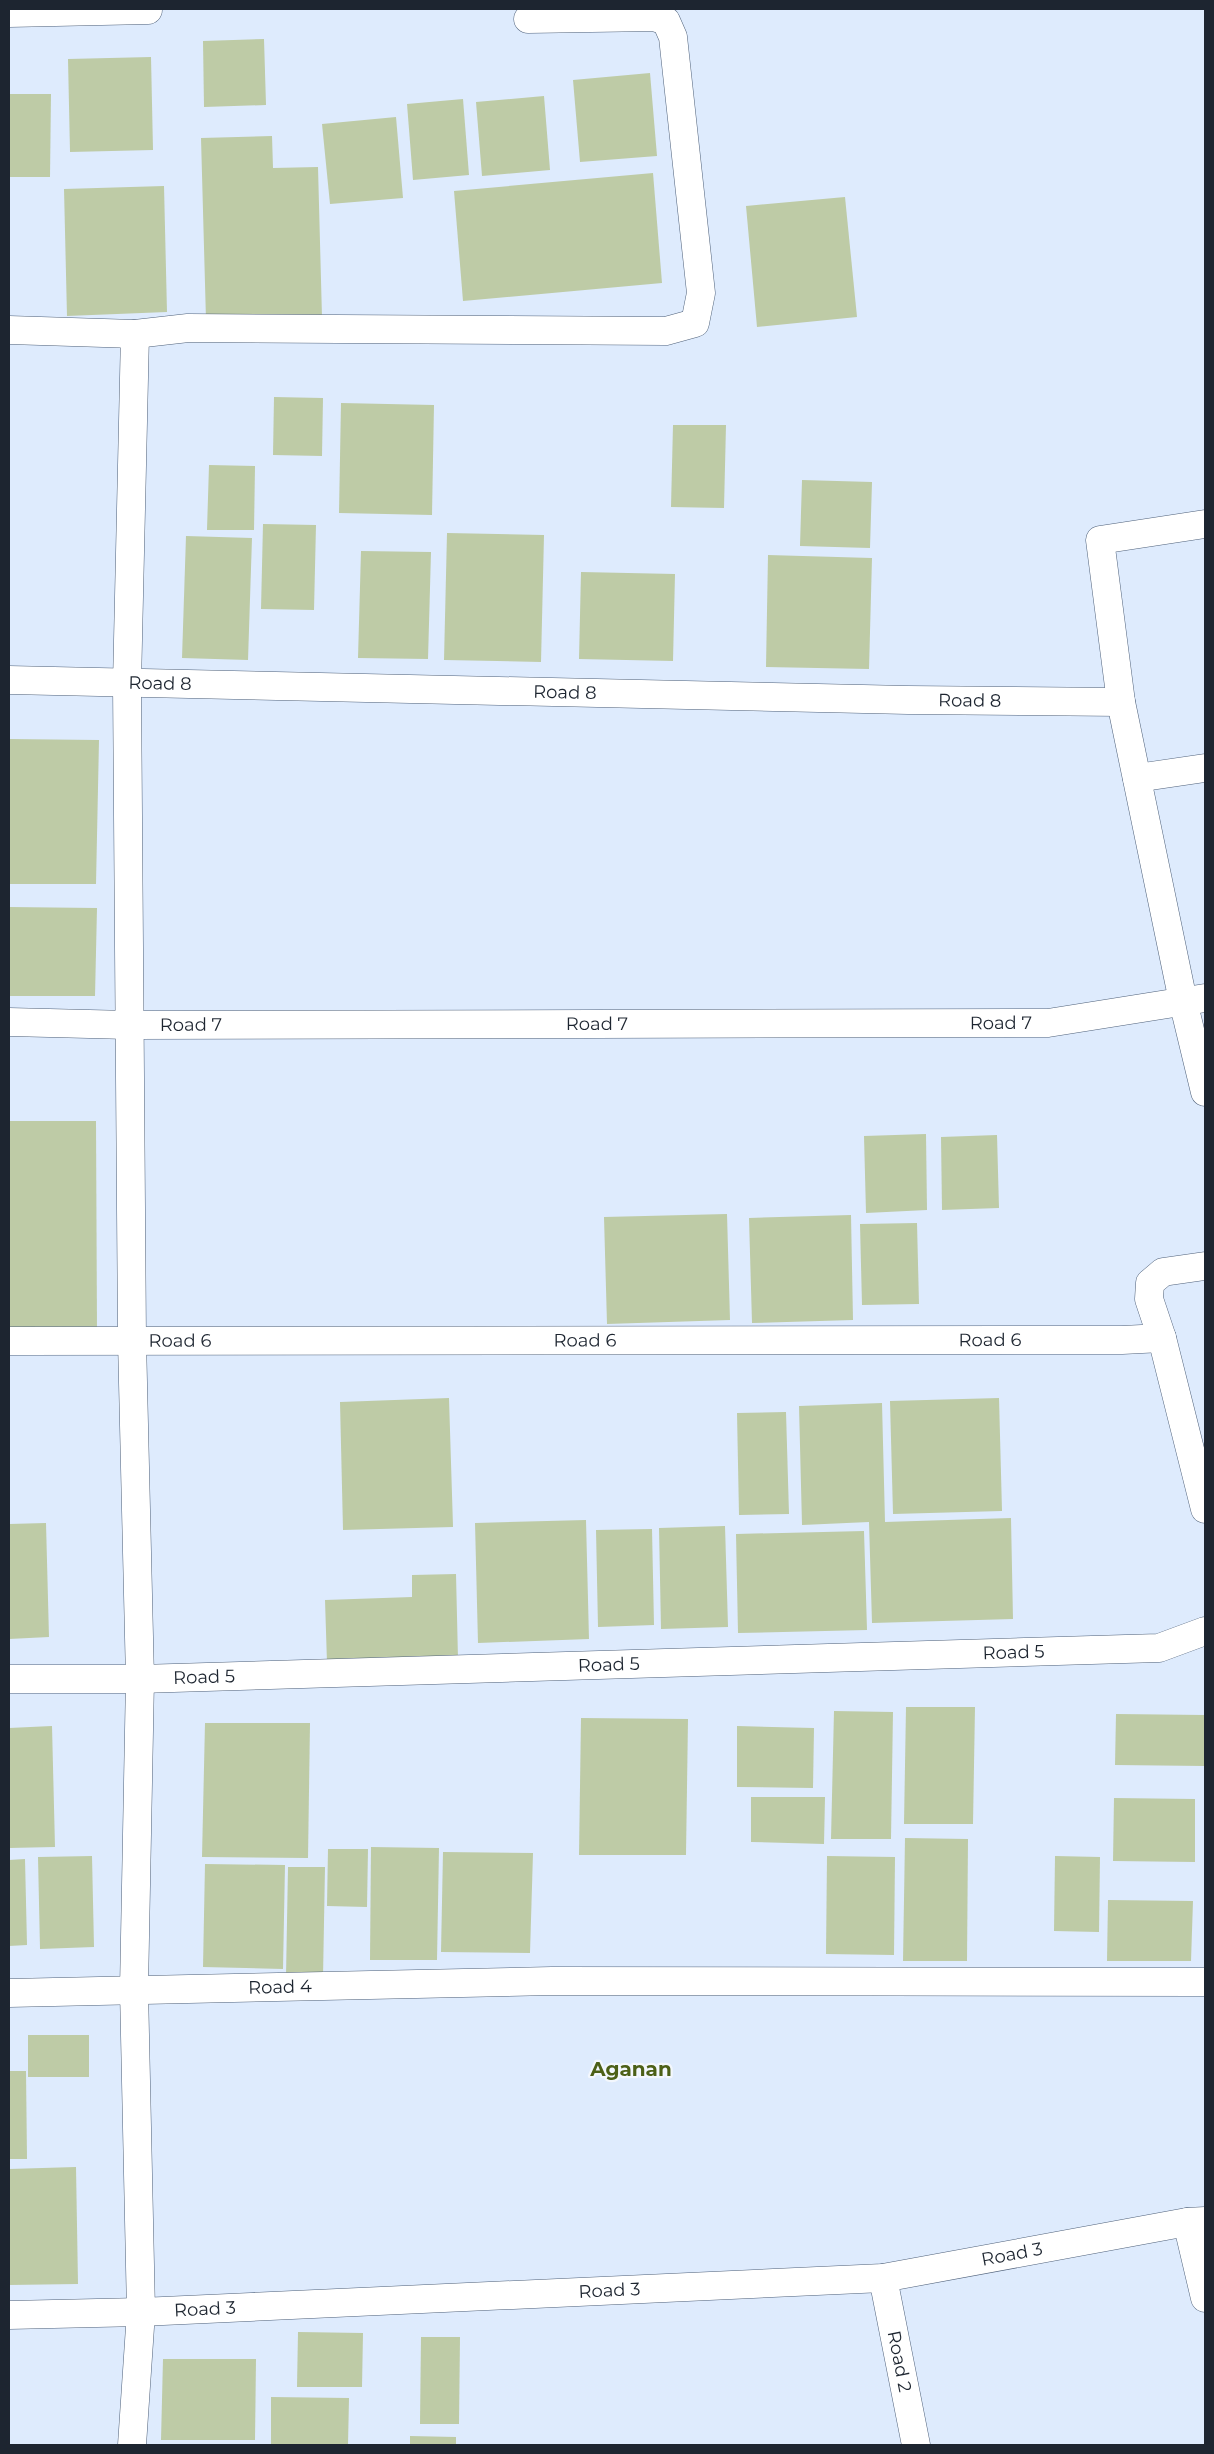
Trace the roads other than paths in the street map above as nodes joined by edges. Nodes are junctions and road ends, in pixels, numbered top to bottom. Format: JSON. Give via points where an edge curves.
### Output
{"nodes":[{"id":1,"x":148,"y":10,"type":"dead end"},
{"id":2,"x":9,"y":12,"type":"edge"},
{"id":3,"x":528,"y":19,"type":"dead end"},
{"id":4,"x":9,"y":330,"type":"edge"},
{"id":5,"x":135,"y":334,"type":"junction"},
{"id":6,"x":1205,"y":524,"type":"edge"},
{"id":7,"x":9,"y":680,"type":"edge"},
{"id":8,"x":128,"y":684,"type":"junction"},
{"id":9,"x":1121,"y":702,"type":"junction"},
{"id":10,"x":1205,"y":768,"type":"edge"},
{"id":11,"x":1137,"y":778,"type":"junction"},
{"id":12,"x":1194,"y":1000,"type":"edge"},
{"id":13,"x":9,"y":1022,"type":"edge"},
{"id":14,"x":129,"y":1025,"type":"junction"},
{"id":15,"x":1205,"y":1092,"type":"edge"},
{"id":16,"x":1205,"y":1266,"type":"edge"},
{"id":17,"x":1162,"y":1338,"type":"junction"},
{"id":18,"x":132,"y":1340,"type":"junction"},
{"id":19,"x":9,"y":1341,"type":"edge"},
{"id":20,"x":1205,"y":1509,"type":"edge"},
{"id":21,"x":1205,"y":1631,"type":"edge"},
{"id":22,"x":140,"y":1678,"type":"junction"},
{"id":23,"x":9,"y":1679,"type":"edge"},
{"id":24,"x":1205,"y":1982,"type":"edge"},
{"id":25,"x":134,"y":1990,"type":"junction"},
{"id":26,"x":9,"y":1993,"type":"edge"},
{"id":27,"x":1196,"y":2221,"type":"edge"},
{"id":28,"x":883,"y":2278,"type":"junction"},
{"id":29,"x":1205,"y":2298,"type":"edge"},
{"id":30,"x":141,"y":2312,"type":"junction"},
{"id":31,"x":9,"y":2315,"type":"edge"},
{"id":32,"x":132,"y":2445,"type":"edge"},
{"id":33,"x":916,"y":2445,"type":"edge"}],
"edges":[{"from":1,"to":2,"type":"street"},
{"from":3,"to":5,"type":"street","via":[[654,17],[666,21],[673,37],[701,293],[695,323],[666,331],[188,328]]},
{"from":4,"to":5,"type":"street"},
{"from":5,"to":8,"type":"street"},
{"from":6,"to":9,"type":"street","via":[[1100,540]]},
{"from":7,"to":8,"type":"street","name":"Road 8"},
{"from":8,"to":9,"type":"street","name":"Road 8"},
{"from":8,"to":14,"type":"street"},
{"from":9,"to":11,"type":"street"},
{"from":10,"to":11,"type":"street"},
{"from":11,"to":12,"type":"street"},
{"from":12,"to":14,"type":"street","name":"Road 7","via":[[1048,1023]]},
{"from":12,"to":15,"type":"street"},
{"from":13,"to":14,"type":"street","name":"Road 7"},
{"from":14,"to":18,"type":"street"},
{"from":16,"to":17,"type":"street","via":[[1163,1272],[1150,1283],[1149,1299]]},
{"from":17,"to":18,"type":"street","name":"Road 6"},
{"from":17,"to":20,"type":"street"},
{"from":18,"to":19,"type":"street","name":"Road 6"},
{"from":18,"to":22,"type":"street"},
{"from":21,"to":22,"type":"street","name":"Road 5","via":[[1159,1648]]},
{"from":22,"to":23,"type":"street","name":"Road 5"},
{"from":22,"to":25,"type":"street"},
{"from":24,"to":25,"type":"street","name":"Road 4","via":[[552,1981]]},
{"from":25,"to":26,"type":"street","name":"Road 4"},
{"from":25,"to":30,"type":"street"},
{"from":27,"to":28,"type":"street","name":"Road 3"},
{"from":27,"to":29,"type":"street"},
{"from":28,"to":30,"type":"street","name":"Road 3"},
{"from":28,"to":33,"type":"street","name":"Road 2"},
{"from":30,"to":31,"type":"street","name":"Road 3"},
{"from":30,"to":32,"type":"street"}]}
